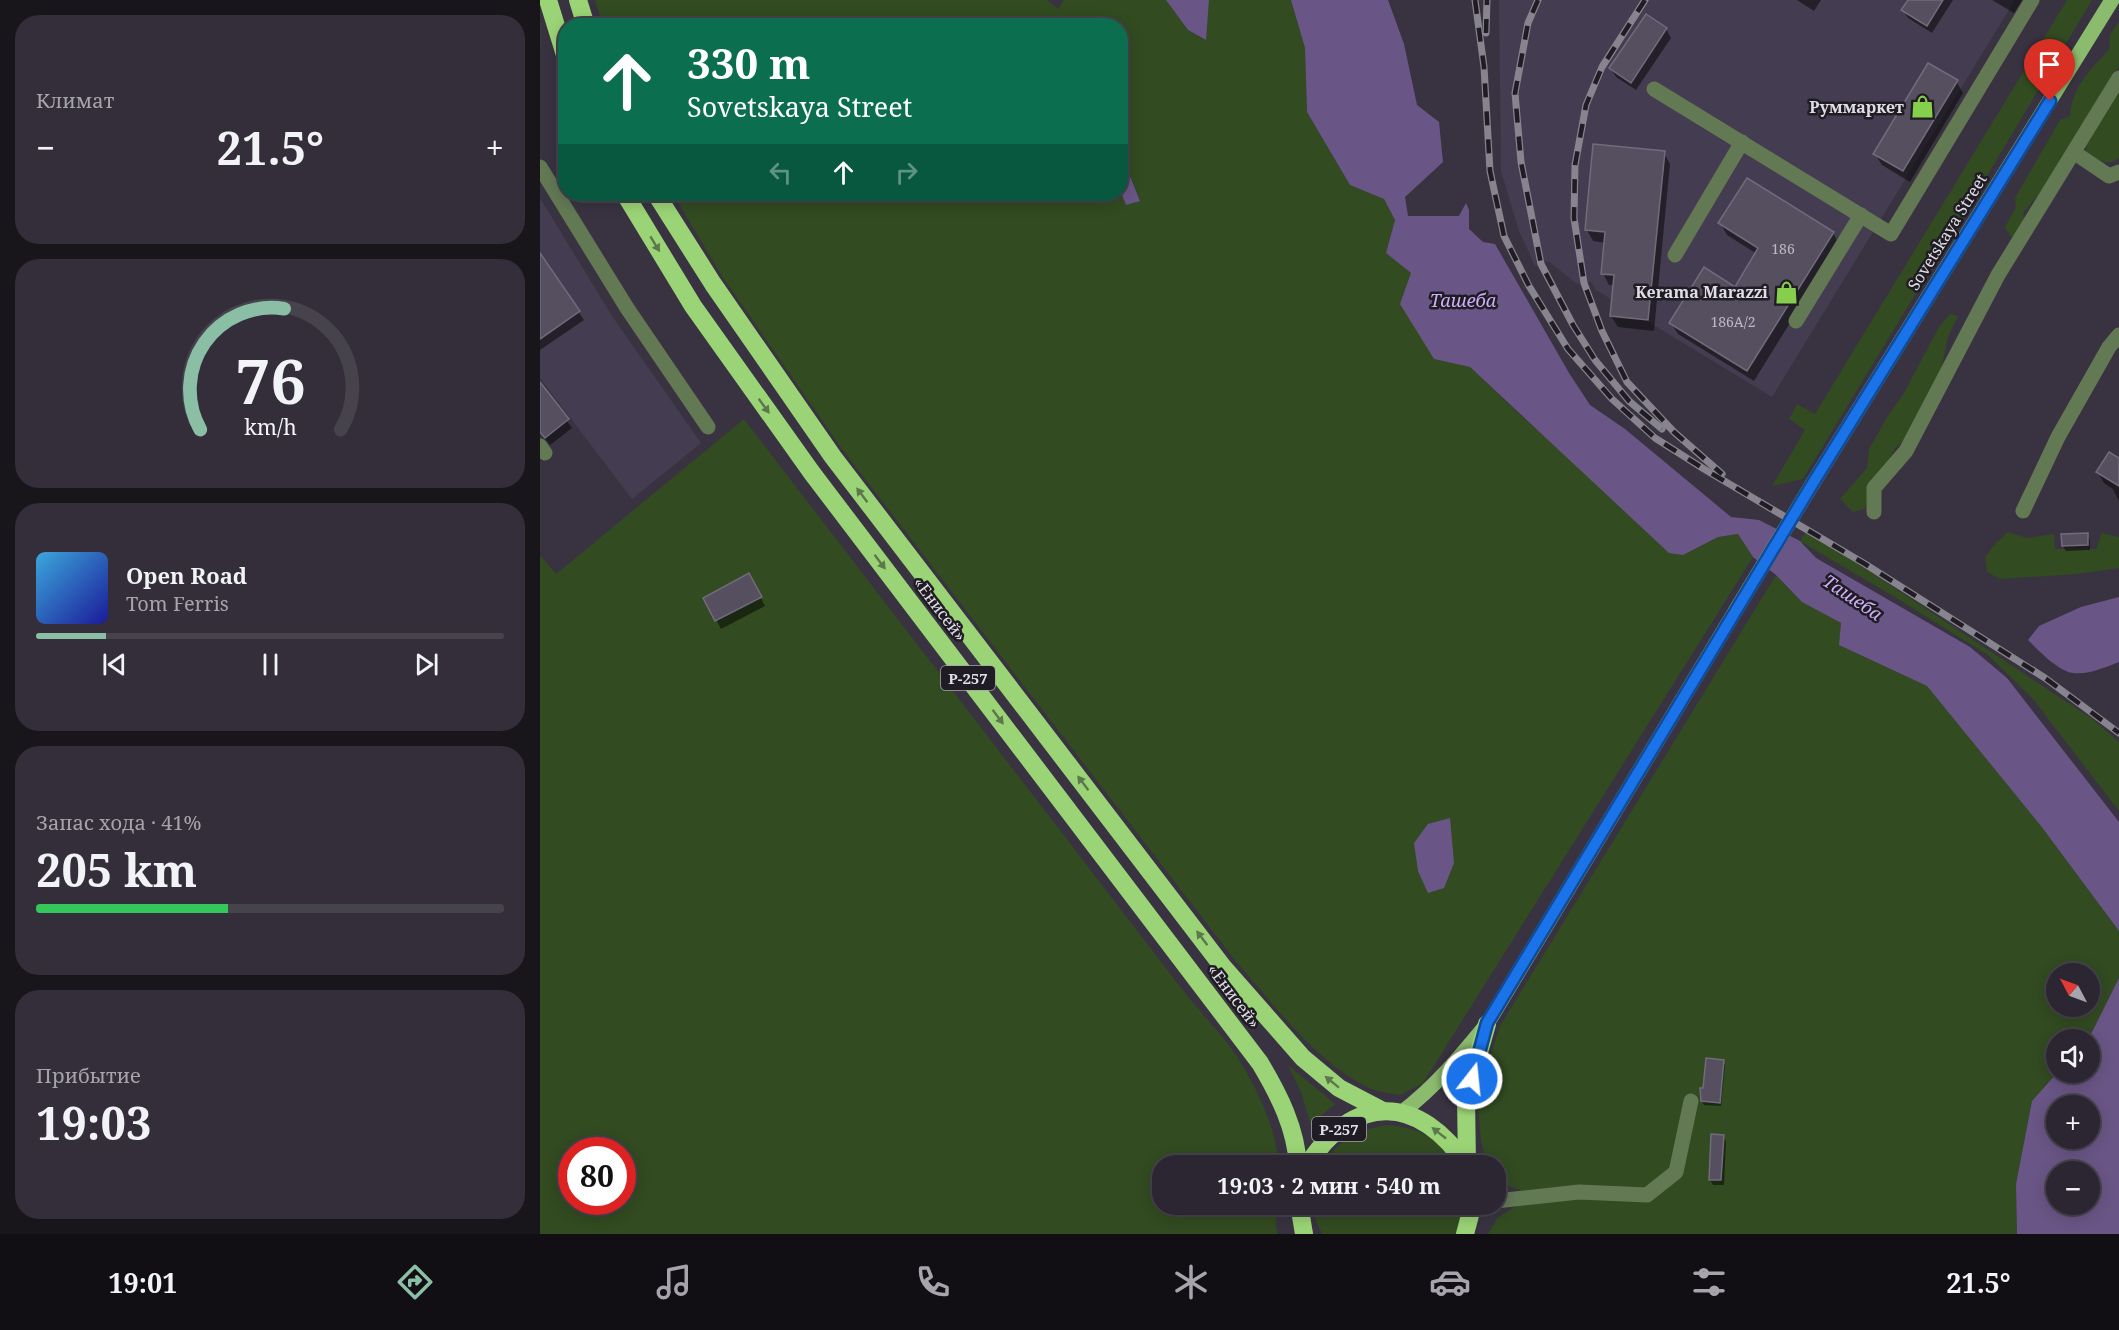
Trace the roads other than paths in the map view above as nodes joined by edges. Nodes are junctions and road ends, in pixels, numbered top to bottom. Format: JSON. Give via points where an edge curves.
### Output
{"nodes":[{"id":1,"x":548,"y":0,"type":"edge"},
{"id":2,"x":578,"y":0,"type":"edge"},
{"id":3,"x":2032,"y":0,"type":"edge"},
{"id":4,"x":2112,"y":0,"type":"edge"},
{"id":5,"x":584,"y":18,"type":"edge"},
{"id":6,"x":558,"y":32,"type":"edge"},
{"id":7,"x":2119,"y":78,"type":"edge"},
{"id":8,"x":1654,"y":89,"type":"dead end"},
{"id":9,"x":1742,"y":142,"type":"junction"},
{"id":10,"x":2075,"y":153,"type":"junction"},
{"id":11,"x":540,"y":166,"type":"edge"},
{"id":12,"x":2119,"y":172,"type":"edge"},
{"id":13,"x":558,"y":195,"type":"edge"},
{"id":14,"x":561,"y":201,"type":"edge"},
{"id":15,"x":629,"y":201,"type":"edge"},
{"id":16,"x":660,"y":201,"type":"edge"},
{"id":17,"x":1861,"y":215,"type":"junction"},
{"id":18,"x":1675,"y":255,"type":"dead end"},
{"id":19,"x":1796,"y":321,"type":"dead end"},
{"id":20,"x":2119,"y":335,"type":"edge"},
{"id":21,"x":708,"y":428,"type":"dead end"},
{"id":22,"x":2023,"y":511,"type":"dead end"},
{"id":23,"x":1874,"y":512,"type":"dead end"},
{"id":24,"x":1487,"y":1023,"type":"junction"},
{"id":25,"x":1691,"y":1101,"type":"dead end"},
{"id":26,"x":1392,"y":1112,"type":"junction"},
{"id":27,"x":1297,"y":1155,"type":"edge"},
{"id":28,"x":1316,"y":1155,"type":"edge"},
{"id":29,"x":1460,"y":1155,"type":"edge"},
{"id":30,"x":1467,"y":1155,"type":"edge"},
{"id":31,"x":1506,"y":1200,"type":"edge"},
{"id":32,"x":1301,"y":1215,"type":"edge"},
{"id":33,"x":1470,"y":1215,"type":"edge"},
{"id":34,"x":1303,"y":1233,"type":"edge"},
{"id":35,"x":1465,"y":1234,"type":"edge"}],
"edges":[{"from":1,"to":6,"type":"highway"},
{"from":2,"to":5,"type":"highway"},
{"from":3,"to":17,"type":"lane","via":[[1891,234]]},
{"from":4,"to":24,"type":"main road","name":"Sovetskaya Street","bridge":true,"via":[[1813,483]]},
{"from":7,"to":10,"type":"lane"},
{"from":8,"to":9,"type":"lane"},
{"from":9,"to":17,"type":"lane"},
{"from":9,"to":18,"type":"lane"},
{"from":10,"to":12,"type":"lane","via":[[2109,176]]},
{"from":10,"to":23,"type":"lane","via":[[1998,275],[1906,451],[1874,488]]},
{"from":11,"to":13,"type":"lane"},
{"from":14,"to":21,"type":"lane"},
{"from":15,"to":27,"type":"highway","name":"«Енисей»","number":"Р-257","one_way":true,"via":[[693,306],[812,473],[1260,1063],[1284,1106]]},
{"from":26,"to":16,"type":"highway","name":"«Енисей»","number":"Р-257","one_way":true,"via":[[1339,1088],[1303,1058],[1223,967],[833,457]]},
{"from":17,"to":19,"type":"lane"},
{"from":20,"to":22,"type":"lane","via":[[2058,436]]},
{"from":24,"to":26,"type":"main road","name":"Sovetskaya Street","via":[[1424,1096]]},
{"from":24,"to":30,"type":"highway","via":[[1466,1098]]},
{"from":25,"to":31,"type":"lane","via":[[1676,1172],[1647,1194],[1579,1192]]},
{"from":26,"to":28,"type":"highway","number":"Р-257","via":[[1363,1115],[1345,1123]]},
{"from":29,"to":26,"type":"highway","name":"«Енисей»","number":"Р-257","one_way":true,"via":[[1443,1135],[1421,1120]]},
{"from":32,"to":34,"type":"highway"},
{"from":33,"to":35,"type":"highway"}]}
